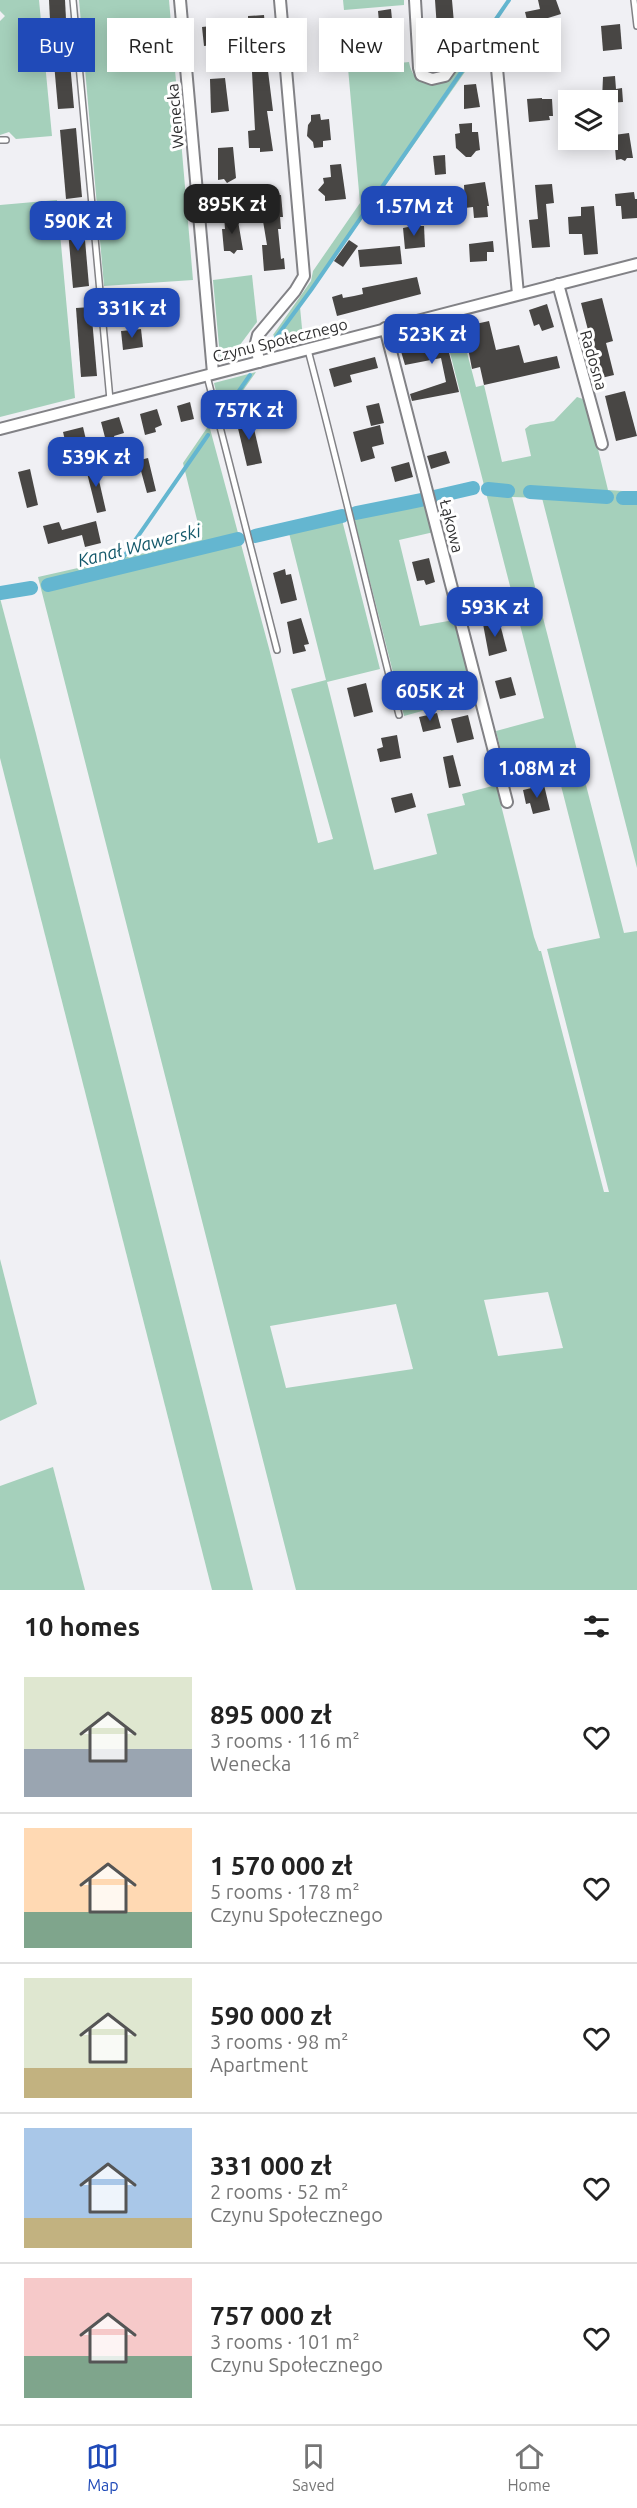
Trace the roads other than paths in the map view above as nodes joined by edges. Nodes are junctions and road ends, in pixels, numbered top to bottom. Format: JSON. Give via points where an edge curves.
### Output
{"nodes":[{"id":1,"x":73,"y":0,"type":"edge"},
{"id":2,"x":180,"y":0,"type":"edge"},
{"id":3,"x":280,"y":0,"type":"edge"},
{"id":4,"x":415,"y":0,"type":"edge"},
{"id":5,"x":634,"y":0,"type":"edge"},
{"id":6,"x":637,"y":26,"type":"edge"},
{"id":7,"x":637,"y":264,"type":"edge"},
{"id":8,"x":558,"y":284,"type":"junction"},
{"id":9,"x":518,"y":294,"type":"junction"},
{"id":10,"x":385,"y":328,"type":"junction"},
{"id":11,"x":308,"y":349,"type":"junction"},
{"id":12,"x":258,"y":362,"type":"junction"},
{"id":13,"x":210,"y":374,"type":"junction"},
{"id":14,"x":110,"y":400,"type":"junction"},
{"id":15,"x":0,"y":429,"type":"edge"},
{"id":16,"x":602,"y":444,"type":"dead end"},
{"id":17,"x":277,"y":650,"type":"dead end"},
{"id":18,"x":399,"y":715,"type":"dead end"},
{"id":19,"x":507,"y":802,"type":"dead end"}],
"edges":[{"from":1,"to":14,"type":"lane"},
{"from":2,"to":13,"type":"street","name":"Wenecka"},
{"from":3,"to":12,"type":"street","via":[[304,276],[258,334]]},
{"from":4,"to":9,"type":"street","via":[[421,75],[432,79],[445,76],[469,42],[481,38],[495,47]]},
{"from":5,"to":6,"type":"lane"},
{"from":7,"to":8,"type":"street","name":"Czynu Społecznego"},
{"from":8,"to":9,"type":"street","name":"Czynu Społecznego"},
{"from":8,"to":16,"type":"street","name":"Radosna"},
{"from":9,"to":10,"type":"street","name":"Czynu Społecznego"},
{"from":10,"to":11,"type":"street","name":"Czynu Społecznego"},
{"from":10,"to":19,"type":"street","name":"Łąkowa"},
{"from":11,"to":12,"type":"street","name":"Czynu Społecznego"},
{"from":11,"to":18,"type":"lane"},
{"from":12,"to":13,"type":"street","name":"Czynu Społecznego"},
{"from":13,"to":14,"type":"street","name":"Czynu Społecznego"},
{"from":13,"to":17,"type":"lane"},
{"from":14,"to":15,"type":"street","name":"Czynu Społecznego"}]}
